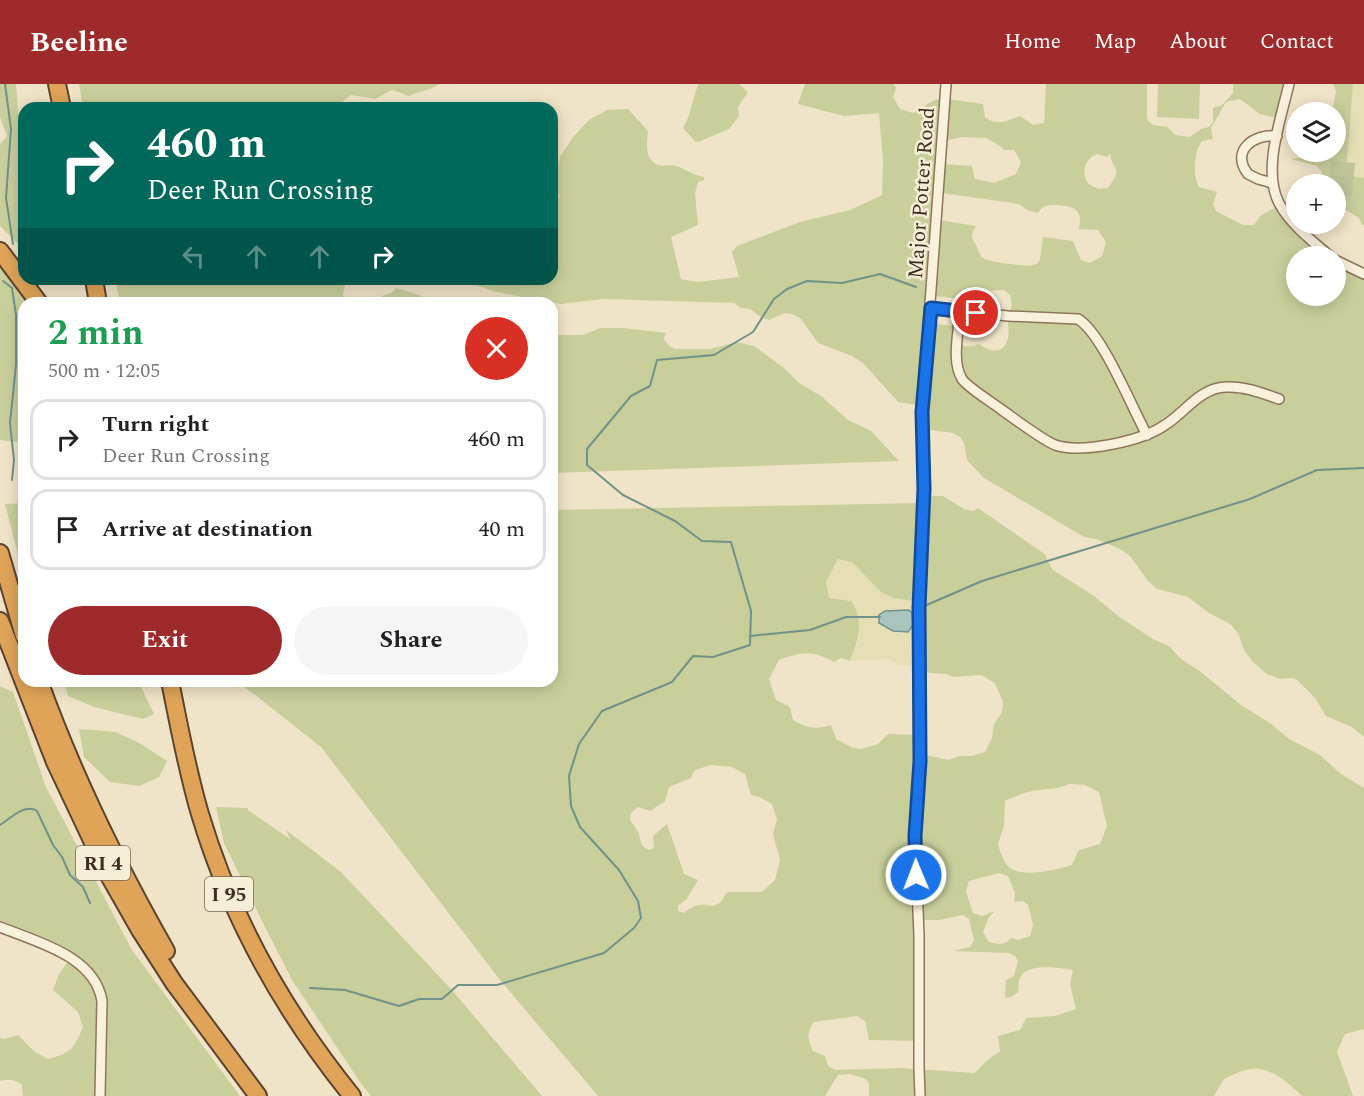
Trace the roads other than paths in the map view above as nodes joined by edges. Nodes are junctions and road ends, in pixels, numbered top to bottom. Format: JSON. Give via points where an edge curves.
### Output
{"nodes":[{"id":1,"x":57,"y":84,"type":"edge"},
{"id":2,"x":946,"y":84,"type":"edge"},
{"id":3,"x":1288,"y":84,"type":"edge"},
{"id":4,"x":61,"y":102,"type":"edge"},
{"id":5,"x":1277,"y":136,"type":"junction"},
{"id":6,"x":1272,"y":183,"type":"junction"},
{"id":7,"x":1320,"y":246,"type":"edge"},
{"id":8,"x":0,"y":251,"type":"edge"},
{"id":9,"x":1346,"y":265,"type":"edge"},
{"id":10,"x":1364,"y":274,"type":"edge"},
{"id":11,"x":18,"y":275,"type":"edge"},
{"id":12,"x":931,"y":308,"type":"junction"},
{"id":13,"x":960,"y":311,"type":"junction"},
{"id":14,"x":1279,"y":399,"type":"dead end"},
{"id":15,"x":1147,"y":435,"type":"junction"},
{"id":16,"x":0,"y":553,"type":"edge"},
{"id":17,"x":18,"y":615,"type":"edge"},
{"id":18,"x":0,"y":621,"type":"edge"},
{"id":19,"x":18,"y":667,"type":"edge"},
{"id":20,"x":26,"y":687,"type":"edge"},
{"id":21,"x":41,"y":687,"type":"edge"},
{"id":22,"x":171,"y":687,"type":"edge"},
{"id":23,"x":0,"y":927,"type":"edge"},
{"id":24,"x":253,"y":1089,"type":"edge"},
{"id":25,"x":100,"y":1096,"type":"edge"},
{"id":26,"x":352,"y":1096,"type":"edge"},
{"id":27,"x":920,"y":1096,"type":"edge"}],
"edges":[{"from":1,"to":4,"type":"highway"},
{"from":2,"to":12,"type":"street","name":"Major Potter Road"},
{"from":3,"to":5,"type":"street"},
{"from":5,"to":6,"type":"street"},
{"from":5,"to":6,"type":"street","via":[[1251,141],[1242,159],[1248,174]]},
{"from":6,"to":7,"type":"street","via":[[1286,213]]},
{"from":8,"to":11,"type":"highway"},
{"from":9,"to":10,"type":"street"},
{"from":12,"to":13,"type":"street"},
{"from":12,"to":27,"type":"street","name":"Major Potter Road","via":[[922,412],[920,761],[915,836],[920,936]]},
{"from":13,"to":15,"type":"street","via":[[1078,319],[1086,324],[1109,358]]},
{"from":13,"to":15,"type":"street","via":[[957,362],[963,380],[1013,418],[1055,445],[1074,448]]},
{"from":14,"to":15,"type":"street","via":[[1248,389],[1225,387],[1202,394],[1166,425]]},
{"from":16,"to":17,"type":"highway"},
{"from":18,"to":19,"type":"highway","number":"RI 4"},
{"from":20,"to":24,"type":"highway","number":"RI 4","via":[[102,863],[174,983]]},
{"from":21,"to":24,"type":"highway","via":[[127,881],[182,979]]},
{"from":22,"to":26,"type":"highway","number":"I 95","via":[[189,777],[231,899],[286,1004]]},
{"from":23,"to":25,"type":"street","via":[[50,946],[92,975],[102,1001]]}]}
